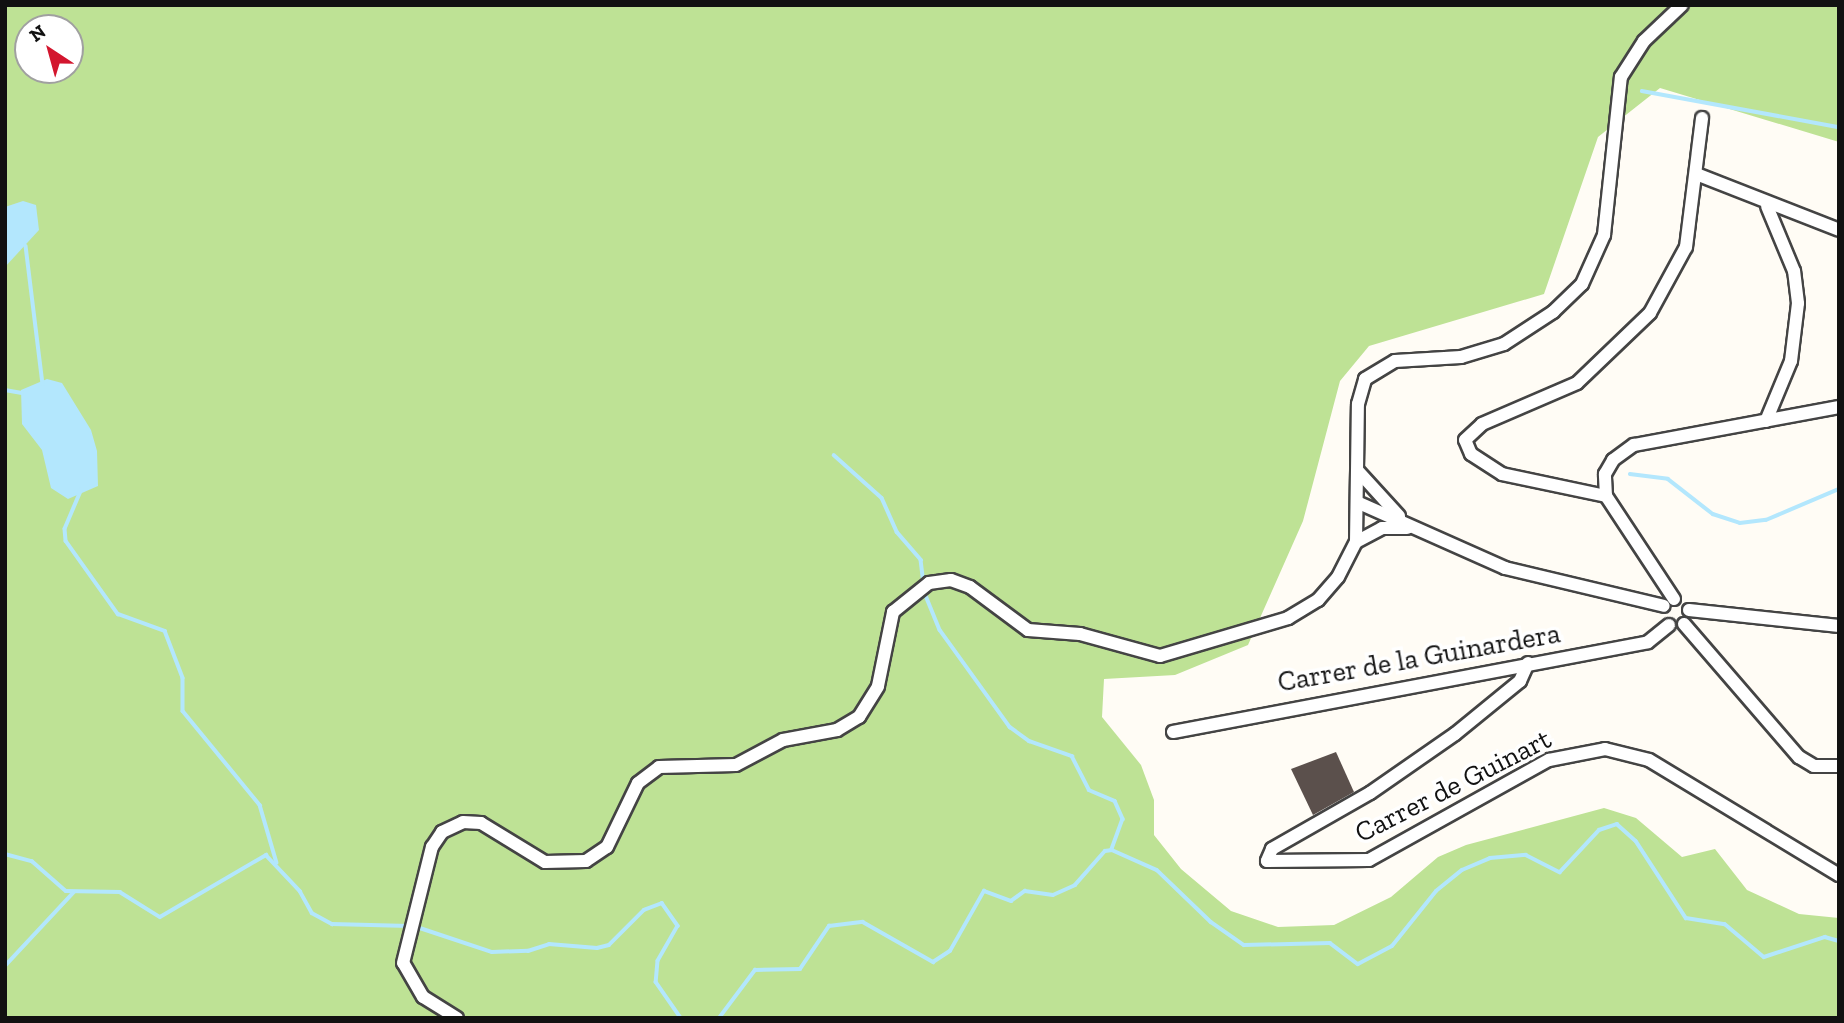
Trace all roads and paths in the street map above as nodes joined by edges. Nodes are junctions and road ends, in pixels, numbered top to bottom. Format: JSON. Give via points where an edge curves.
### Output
{"nodes":[{"id":1,"x":1682,"y":5,"type":"edge"},
{"id":2,"x":1702,"y":118,"type":"dead end"},
{"id":3,"x":1699,"y":175,"type":"junction"},
{"id":4,"x":1766,"y":206,"type":"junction"},
{"id":5,"x":1839,"y":230,"type":"edge"},
{"id":6,"x":1839,"y":407,"type":"edge"},
{"id":7,"x":1766,"y":421,"type":"junction"},
{"id":8,"x":1358,"y":471,"type":"junction"},
{"id":9,"x":1606,"y":496,"type":"junction"},
{"id":10,"x":1359,"y":503,"type":"junction"},
{"id":11,"x":1416,"y":530,"type":"junction"},
{"id":12,"x":1356,"y":542,"type":"junction"},
{"id":13,"x":1669,"y":603,"type":"junction"},
{"id":14,"x":1689,"y":610,"type":"junction"},
{"id":15,"x":1684,"y":624,"type":"junction"},
{"id":16,"x":1669,"y":625,"type":"junction"},
{"id":17,"x":1839,"y":626,"type":"edge"},
{"id":18,"x":1528,"y":663,"type":"junction"},
{"id":19,"x":1173,"y":732,"type":"dead end"},
{"id":20,"x":1839,"y":766,"type":"edge"},
{"id":21,"x":1839,"y":874,"type":"edge"},
{"id":22,"x":457,"y":1018,"type":"edge"}],
"edges":[{"from":1,"to":8,"type":"street","via":[[1639,47],[1620,77],[1604,235],[1582,284],[1553,312],[1504,344],[1461,357],[1395,361],[1371,373],[1358,404]]},
{"from":2,"to":3,"type":"street"},
{"from":3,"to":4,"type":"street","via":[[1714,177]]},
{"from":3,"to":9,"type":"street","via":[[1686,247],[1660,300],[1638,329],[1562,393],[1482,424],[1465,440],[1471,454],[1502,474]]},
{"from":4,"to":5,"type":"street"},
{"from":4,"to":7,"type":"street","via":[[1794,271],[1798,303],[1791,361]]},
{"from":6,"to":7,"type":"street"},
{"from":7,"to":9,"type":"street","via":[[1634,445],[1608,467]]},
{"from":8,"to":10,"type":"street"},
{"from":8,"to":11,"type":"street"},
{"from":9,"to":13,"type":"street"},
{"from":10,"to":11,"type":"street"},
{"from":10,"to":12,"type":"street"},
{"from":11,"to":12,"type":"street","via":[[1382,528]]},
{"from":11,"to":13,"type":"street","via":[[1505,568]]},
{"from":12,"to":22,"type":"street","via":[[1338,577],[1299,613],[1160,656],[1080,634],[1028,630],[970,587],[951,580],[911,593],[889,622],[873,699],[845,727],[783,740],[736,765],[659,766],[638,783],[607,847],[575,864],[545,862],[481,823],[454,825],[432,847],[403,963],[415,989]]},
{"from":13,"to":14,"type":"street"},
{"from":13,"to":16,"type":"street"},
{"from":14,"to":15,"type":"street"},
{"from":14,"to":17,"type":"street","via":[[1764,622]]},
{"from":15,"to":16,"type":"street"},
{"from":15,"to":20,"type":"street","via":[[1799,757],[1814,766]]},
{"from":16,"to":18,"type":"street","name":"Carrer de la Guinardera","via":[[1648,642]]},
{"from":18,"to":19,"type":"street","name":"Carrer de la Guinardera"},
{"from":18,"to":21,"type":"street","name":"Carrer de Guinart","via":[[1520,681],[1455,734],[1348,807],[1272,849],[1268,861],[1353,863],[1376,857],[1549,760],[1605,749],[1648,760]]}]}
